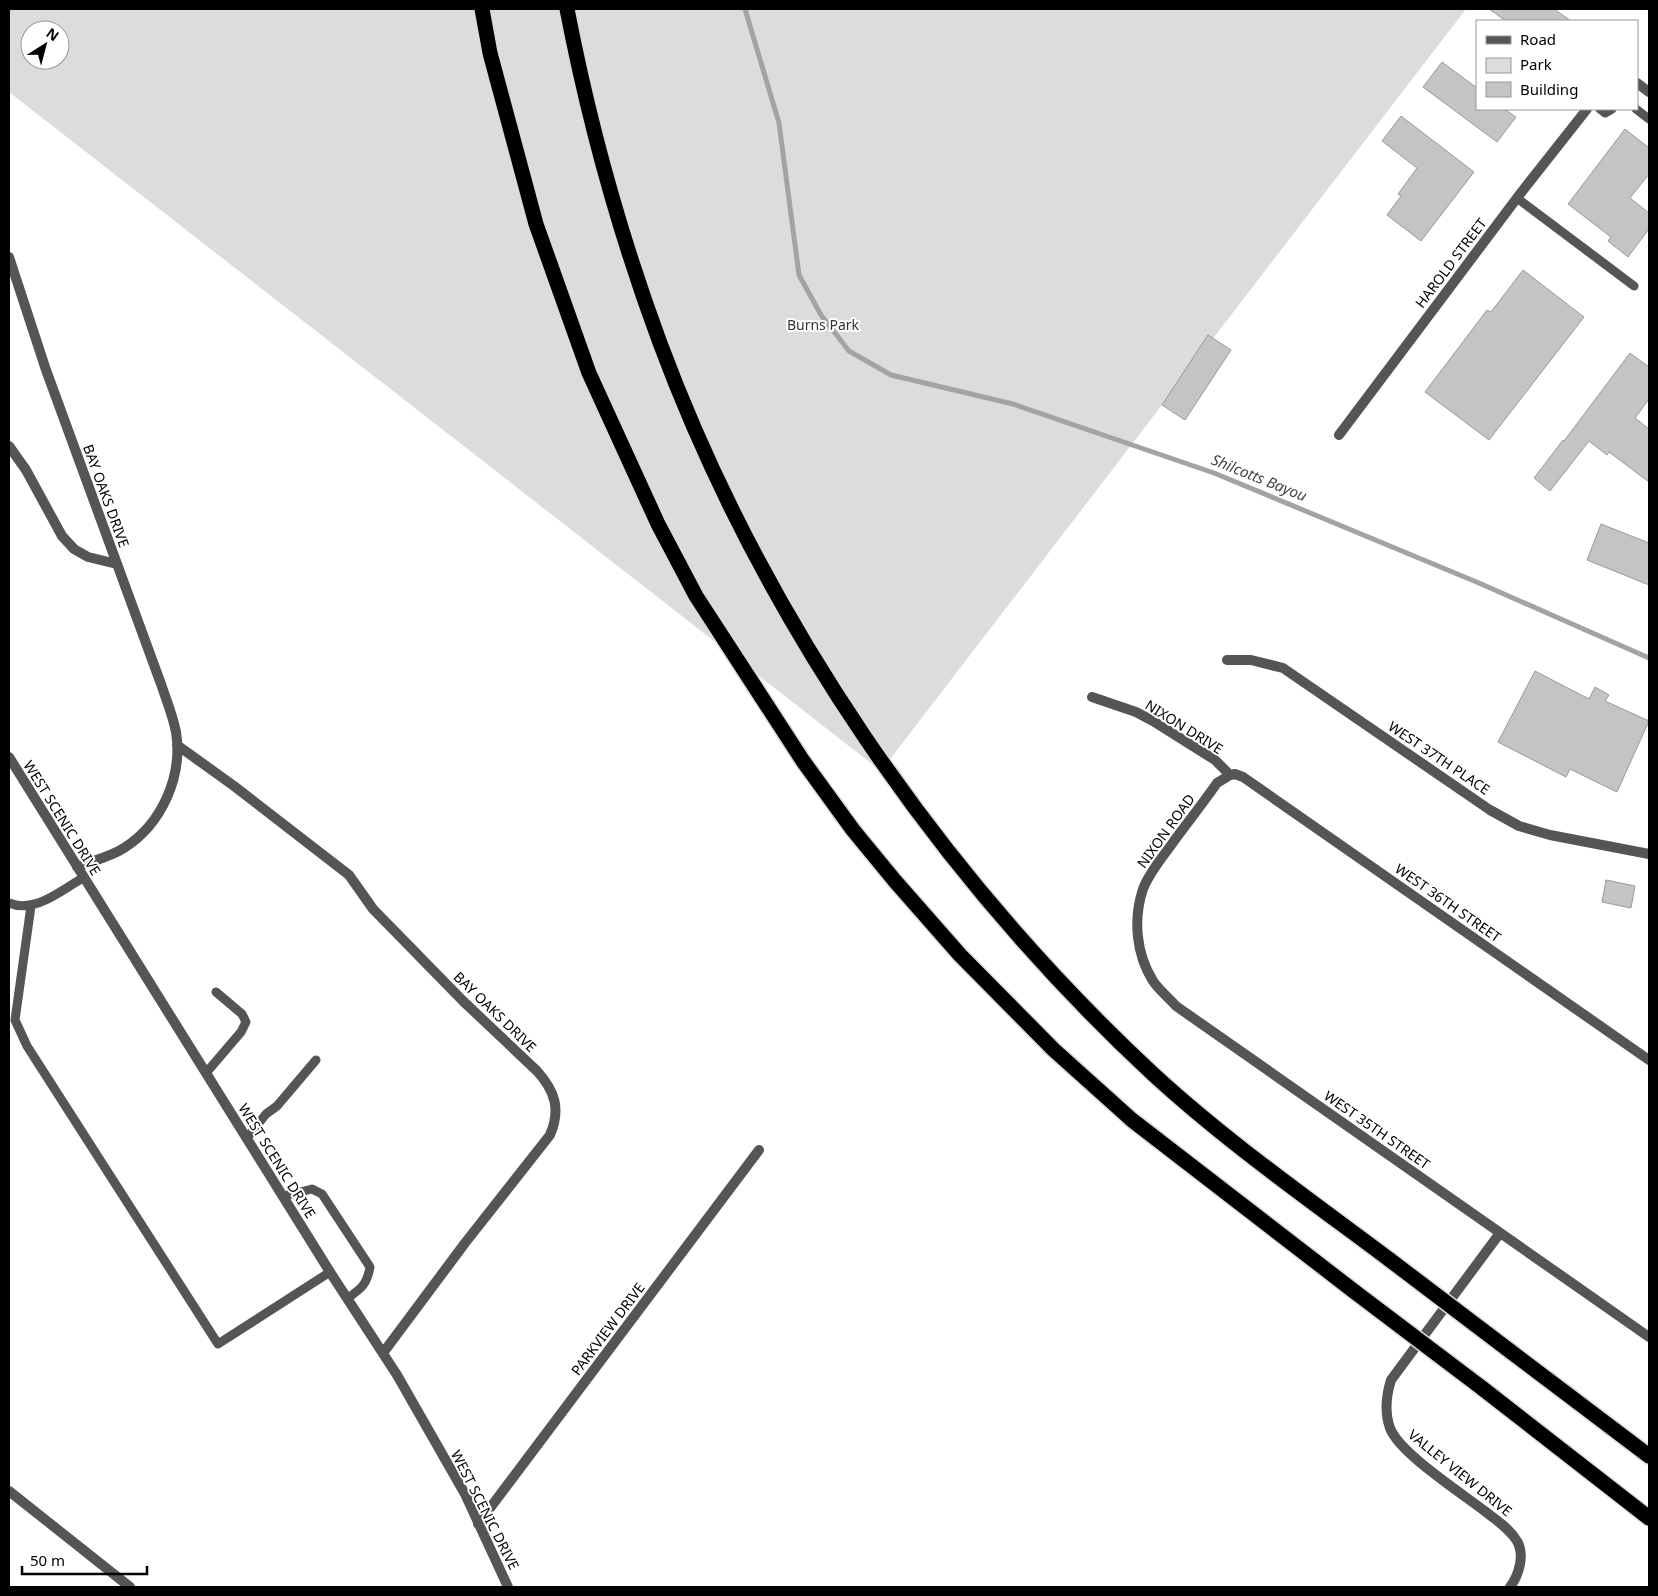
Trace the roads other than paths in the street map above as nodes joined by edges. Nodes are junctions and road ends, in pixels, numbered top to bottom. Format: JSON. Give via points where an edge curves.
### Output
{"nodes":[{"id":1,"x":482,"y":9,"type":"edge"},
{"id":2,"x":567,"y":9,"type":"edge"},
{"id":3,"x":1638,"y":84,"type":"edge"},
{"id":4,"x":1649,"y":92,"type":"edge"},
{"id":5,"x":1586,"y":110,"type":"edge"},
{"id":6,"x":1637,"y":110,"type":"edge"},
{"id":7,"x":1649,"y":119,"type":"edge"},
{"id":8,"x":1517,"y":198,"type":"junction"},
{"id":9,"x":9,"y":257,"type":"edge"},
{"id":10,"x":1634,"y":286,"type":"dead end"},
{"id":11,"x":1339,"y":435,"type":"dead end"},
{"id":12,"x":9,"y":446,"type":"edge"},
{"id":13,"x":117,"y":564,"type":"junction"},
{"id":14,"x":1227,"y":660,"type":"dead end"},
{"id":15,"x":1092,"y":697,"type":"dead end"},
{"id":16,"x":178,"y":745,"type":"junction"},
{"id":17,"x":9,"y":757,"type":"edge"},
{"id":18,"x":1230,"y":775,"type":"junction"},
{"id":19,"x":1649,"y":854,"type":"edge"},
{"id":20,"x":78,"y":867,"type":"junction"},
{"id":21,"x":83,"y":878,"type":"junction"},
{"id":22,"x":9,"y":904,"type":"edge"},
{"id":23,"x":31,"y":906,"type":"junction"},
{"id":24,"x":1138,"y":911,"type":"joint"},
{"id":25,"x":216,"y":992,"type":"dead end"},
{"id":26,"x":316,"y":1060,"type":"dead end"},
{"id":27,"x":1649,"y":1060,"type":"edge"},
{"id":28,"x":206,"y":1074,"type":"junction"},
{"id":29,"x":247,"y":1138,"type":"junction"},
{"id":30,"x":759,"y":1150,"type":"dead end"},
{"id":31,"x":284,"y":1196,"type":"junction"},
{"id":32,"x":1500,"y":1233,"type":"junction"},
{"id":33,"x":330,"y":1272,"type":"junction"},
{"id":34,"x":348,"y":1298,"type":"junction"},
{"id":35,"x":1649,"y":1337,"type":"edge"},
{"id":36,"x":383,"y":1352,"type":"junction"},
{"id":37,"x":1649,"y":1456,"type":"edge"},
{"id":38,"x":9,"y":1491,"type":"edge"},
{"id":39,"x":1649,"y":1518,"type":"edge"},
{"id":40,"x":478,"y":1524,"type":"junction"},
{"id":41,"x":130,"y":1587,"type":"edge"},
{"id":42,"x":508,"y":1587,"type":"edge"},
{"id":43,"x":1510,"y":1587,"type":"edge"}],
"edges":[{"from":1,"to":39,"type":"highway","bridge":true,"via":[[490,53],[536,224],[589,373],[654,515],[696,596],[803,761],[853,830],[960,955],[1054,1050],[1132,1120]]},
{"from":2,"to":37,"type":"highway","bridge":true,"via":[[595,138],[622,230],[660,342],[715,472],[782,603],[820,668],[874,751],[932,830],[1052,972],[1153,1074],[1207,1121]]},
{"from":3,"to":4,"type":"street"},
{"from":5,"to":8,"type":"street","name":"HAROLD STREET"},
{"from":6,"to":7,"type":"lane"},
{"from":8,"to":10,"type":"lane"},
{"from":8,"to":11,"type":"street","name":"HAROLD STREET"},
{"from":9,"to":13,"type":"street","name":"BAY OAKS DRIVE","via":[[46,370]]},
{"from":12,"to":13,"type":"street","via":[[62,536],[74,549],[88,557]]},
{"from":13,"to":16,"type":"street","name":"BAY OAKS DRIVE","via":[[161,684]]},
{"from":14,"to":19,"type":"street","name":"WEST 37TH PLACE","via":[[1251,660],[1283,668],[1490,810],[1519,826]]},
{"from":15,"to":18,"type":"street","name":"NIXON DRIVE","via":[[1152,721],[1215,760]]},
{"from":16,"to":20,"type":"street","name":"BAY OAKS DRIVE","via":[[174,777],[160,812],[152,822],[137,839],[122,849]]},
{"from":16,"to":36,"type":"street","name":"BAY OAKS DRIVE","via":[[349,875],[373,909],[548,1083],[556,1104],[550,1135]]},
{"from":17,"to":20,"type":"street","name":"WEST SCENIC DRIVE"},
{"from":18,"to":24,"type":"street","name":"NIXON ROAD","via":[[1217,783],[1152,870]]},
{"from":18,"to":27,"type":"street","name":"WEST 36TH STREET","via":[[1243,777]]},
{"from":20,"to":21,"type":"street","name":"WEST SCENIC DRIVE"},
{"from":21,"to":23,"type":"lane"},
{"from":21,"to":28,"type":"street","name":"WEST SCENIC DRIVE"},
{"from":22,"to":23,"type":"lane"},
{"from":23,"to":33,"type":"lane","via":[[16,1020],[27,1046],[218,1344]]},
{"from":24,"to":32,"type":"street","name":"WEST 35TH STREET","via":[[1139,949],[1143,962],[1154,982],[1176,1006]]},
{"from":25,"to":28,"type":"lane","via":[[242,1014],[246,1022],[242,1032]]},
{"from":26,"to":29,"type":"lane"},
{"from":28,"to":29,"type":"street","name":"WEST SCENIC DRIVE"},
{"from":29,"to":31,"type":"street","name":"WEST SCENIC DRIVE"},
{"from":30,"to":40,"type":"street","name":"PARKVIEW DRIVE"},
{"from":31,"to":33,"type":"street","name":"WEST SCENIC DRIVE"},
{"from":31,"to":34,"type":"lane","via":[[312,1189],[322,1194],[370,1267],[363,1287]]},
{"from":32,"to":35,"type":"street","name":"WEST 35TH STREET"},
{"from":32,"to":43,"type":"street","name":"VALLEY VIEW DRIVE","via":[[1391,1380],[1386,1395],[1386,1416],[1399,1443],[1505,1527],[1518,1542],[1520,1565]]},
{"from":33,"to":34,"type":"street","name":"WEST SCENIC DRIVE"},
{"from":34,"to":36,"type":"street","name":"WEST SCENIC DRIVE"},
{"from":36,"to":40,"type":"street","name":"WEST SCENIC DRIVE","via":[[465,1494]]},
{"from":38,"to":41,"type":"street"},
{"from":40,"to":42,"type":"street","name":"WEST SCENIC DRIVE"}]}
